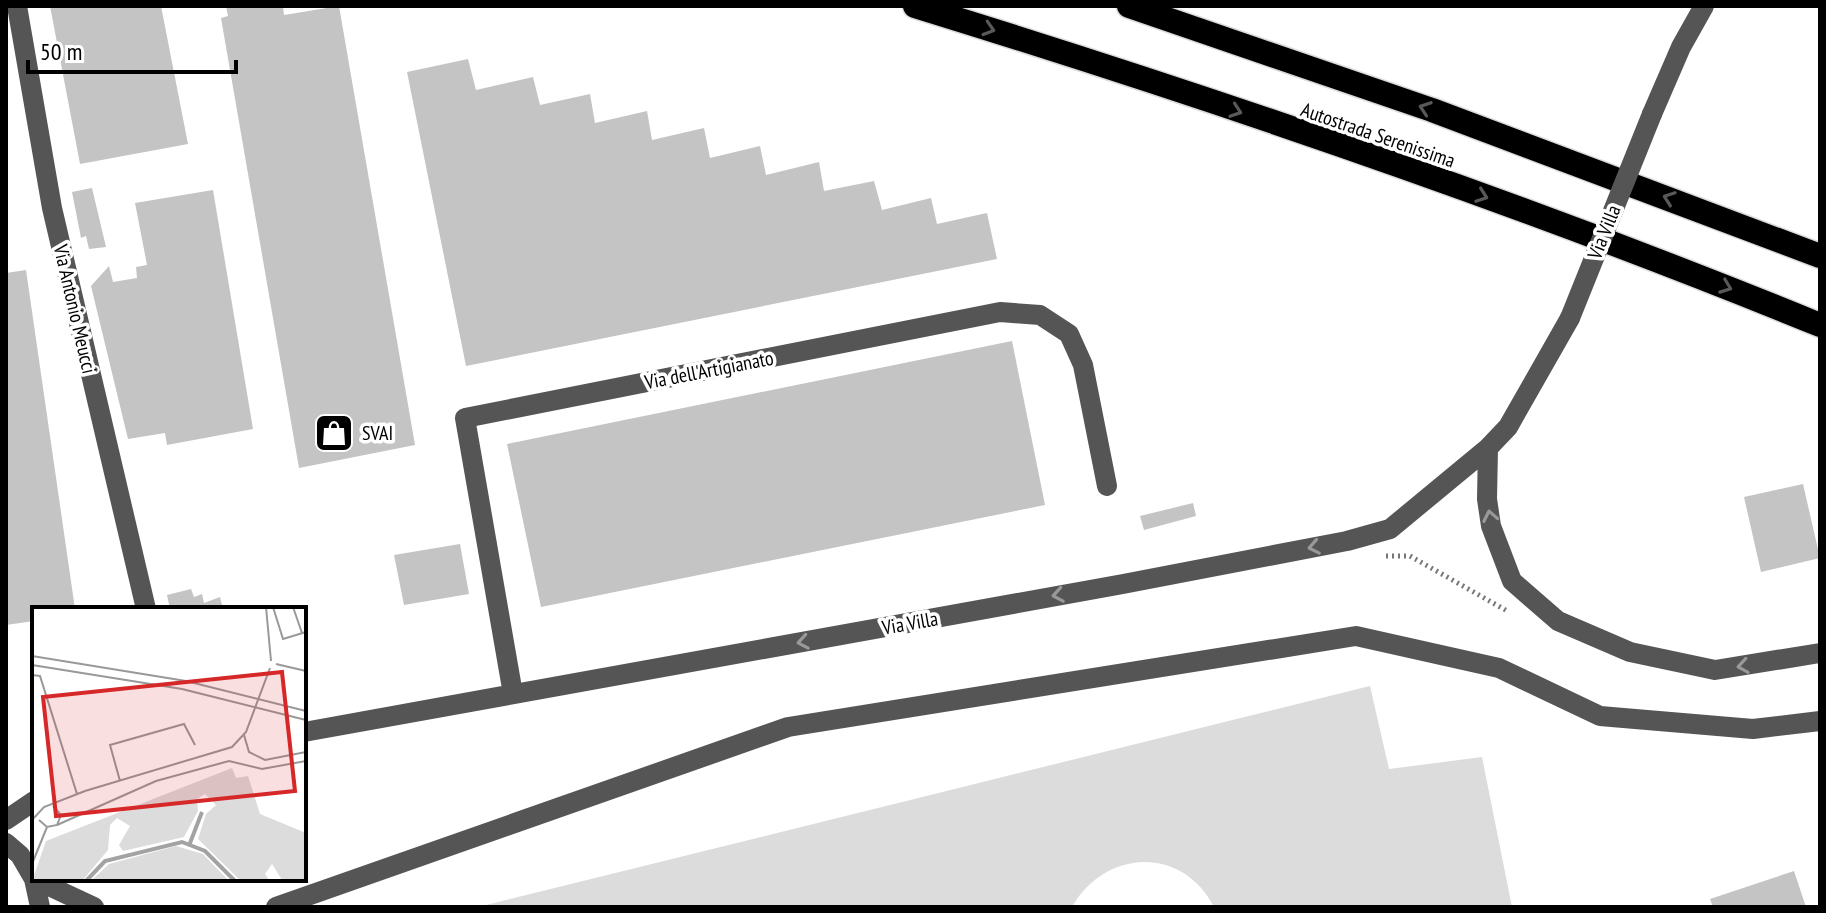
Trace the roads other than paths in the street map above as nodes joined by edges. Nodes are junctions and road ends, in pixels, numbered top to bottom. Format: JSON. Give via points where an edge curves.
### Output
{"nodes":[{"id":1,"x":17,"y":6,"type":"edge"},
{"id":2,"x":915,"y":6,"type":"edge"},
{"id":3,"x":1129,"y":6,"type":"edge"},
{"id":4,"x":1704,"y":6,"type":"edge"},
{"id":5,"x":1820,"y":256,"type":"edge"},
{"id":6,"x":1820,"y":325,"type":"edge"},
{"id":7,"x":1488,"y":448,"type":"junction"},
{"id":8,"x":1107,"y":486,"type":"dead end"},
{"id":9,"x":146,"y":607,"type":"edge"},
{"id":10,"x":1820,"y":653,"type":"edge"},
{"id":11,"x":513,"y":694,"type":"junction"},
{"id":12,"x":1820,"y":721,"type":"edge"},
{"id":13,"x":306,"y":732,"type":"edge"},
{"id":14,"x":32,"y":802,"type":"edge"},
{"id":15,"x":6,"y":820,"type":"edge"},
{"id":16,"x":6,"y":843,"type":"edge"},
{"id":17,"x":32,"y":876,"type":"edge"},
{"id":18,"x":34,"y":881,"type":"edge"},
{"id":19,"x":38,"y":881,"type":"edge"},
{"id":20,"x":40,"y":907,"type":"edge"},
{"id":21,"x":94,"y":907,"type":"edge"},
{"id":22,"x":276,"y":907,"type":"edge"}],
"edges":[{"from":1,"to":9,"type":"street","name":"Via Antonio Meucci","via":[[52,208]]},
{"from":2,"to":6,"type":"highway","name":"Autostrada Serenissima","one_way":true,"via":[[1418,173]]},
{"from":5,"to":3,"type":"highway","name":"Autostrada Serenissima","one_way":true,"via":[[1432,110]]},
{"from":4,"to":7,"type":"street","name":"Via Villa","bridge":true,"via":[[1652,114],[1570,318],[1508,427]]},
{"from":10,"to":7,"type":"street","one_way":true,"via":[[1715,670],[1630,652],[1558,621],[1512,581],[1491,526]]},
{"from":7,"to":11,"type":"street","name":"Via Villa","one_way":true,"via":[[1390,529],[1347,541]]},
{"from":8,"to":11,"type":"street","name":"Via dell'Artigianato","via":[[1083,365],[1069,334],[1040,315],[1000,312],[465,418]]},
{"from":11,"to":13,"type":"street","name":"Via Villa"},
{"from":12,"to":22,"type":"street","via":[[1753,729],[1600,716],[1499,668],[1356,636],[788,727]]},
{"from":14,"to":15,"type":"street"},
{"from":16,"to":17,"type":"street"},
{"from":18,"to":20,"type":"street"},
{"from":19,"to":21,"type":"street"}]}
